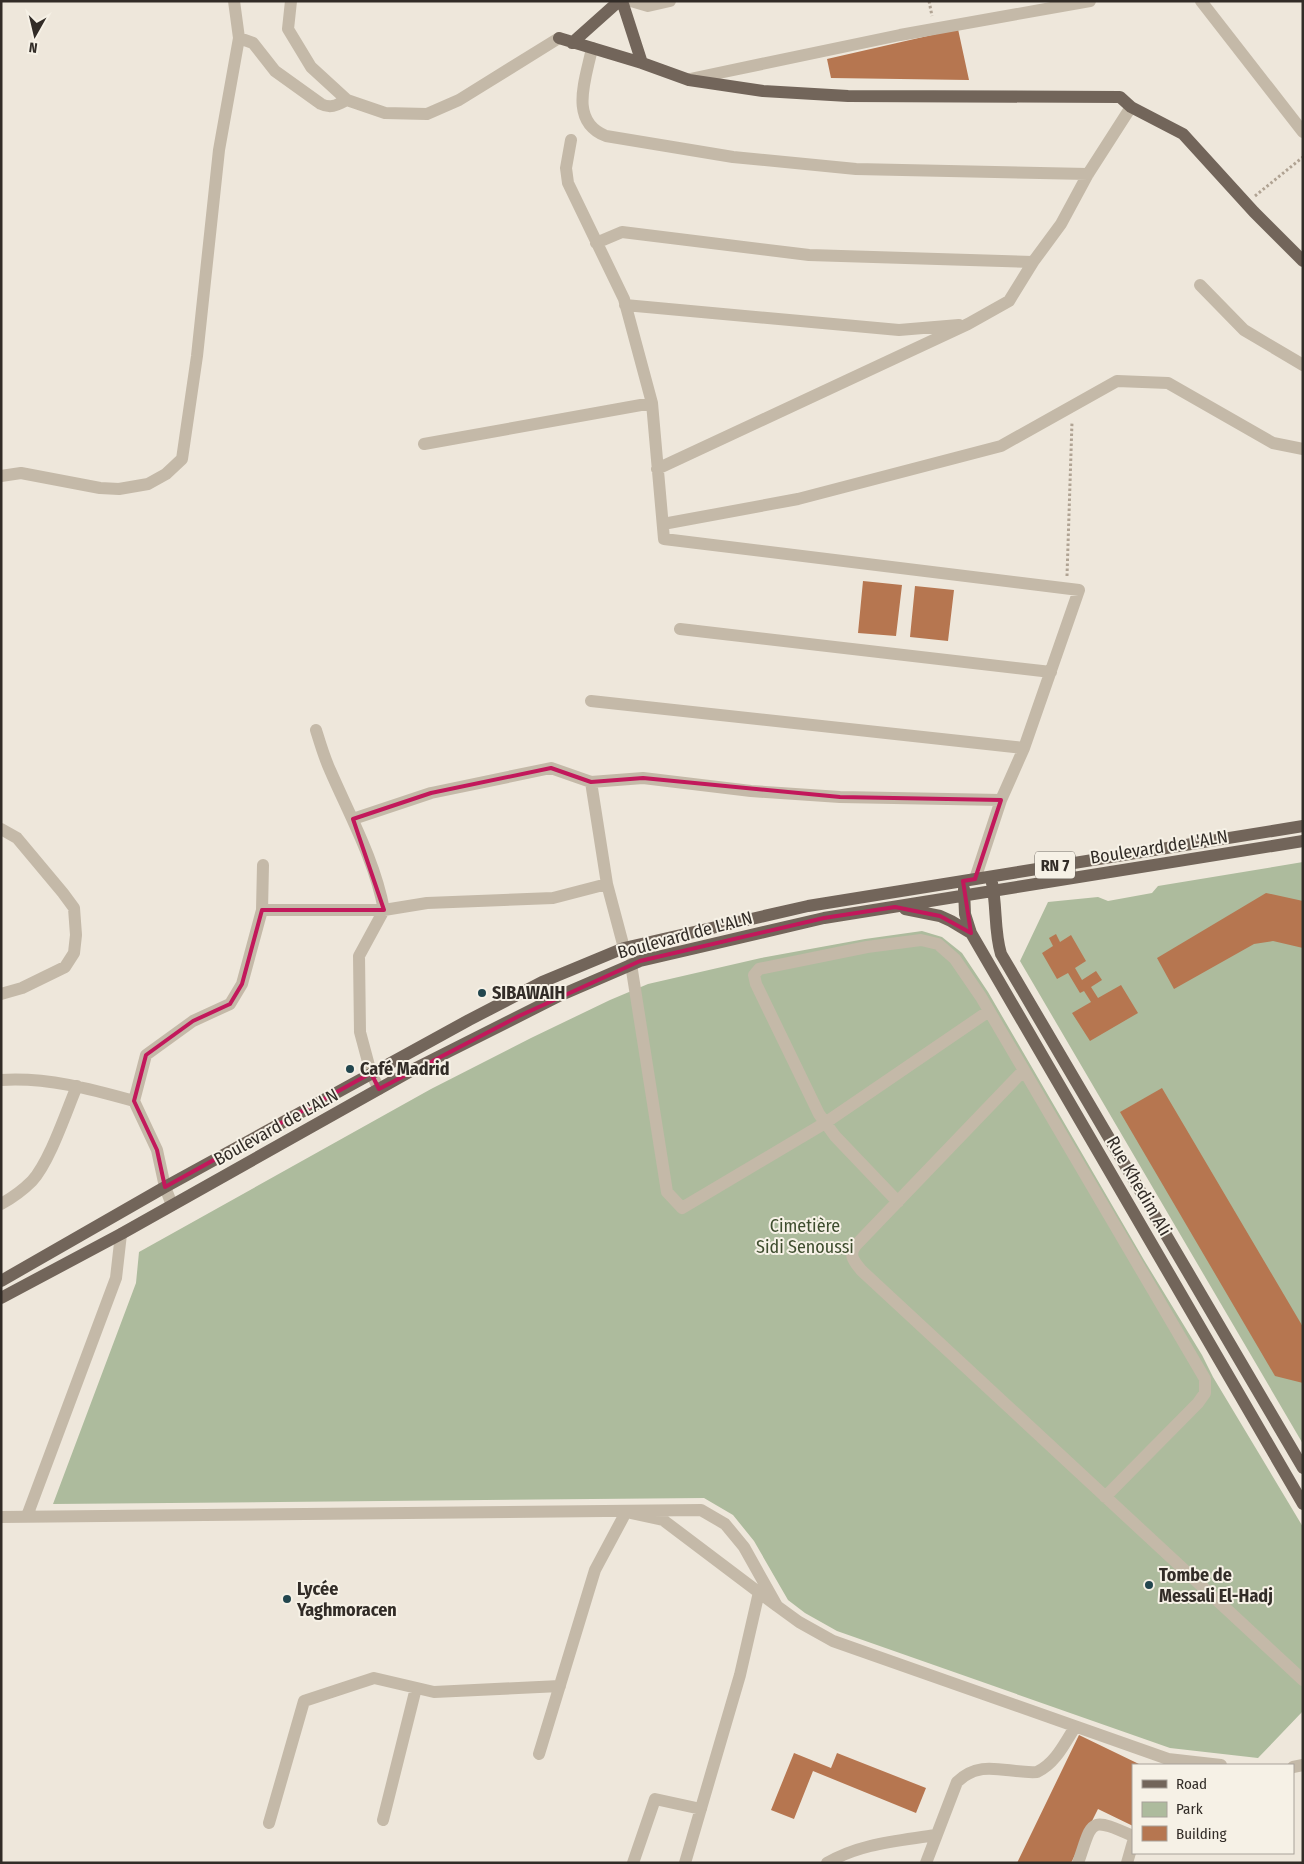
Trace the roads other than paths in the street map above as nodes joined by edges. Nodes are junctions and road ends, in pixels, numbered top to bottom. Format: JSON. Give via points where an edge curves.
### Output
{"nodes":[{"id":1,"x":234,"y":1,"type":"edge"},
{"id":2,"x":290,"y":1,"type":"edge"},
{"id":3,"x":620,"y":1,"type":"edge"},
{"id":4,"x":631,"y":1,"type":"edge"},
{"id":5,"x":670,"y":1,"type":"edge"},
{"id":6,"x":1090,"y":1,"type":"edge"},
{"id":7,"x":1201,"y":1,"type":"edge"},
{"id":8,"x":239,"y":38,"type":"junction"},
{"id":9,"x":559,"y":38,"type":"joint"},
{"id":10,"x":572,"y":43,"type":"junction"},
{"id":11,"x":592,"y":48,"type":"junction"},
{"id":12,"x":642,"y":63,"type":"junction"},
{"id":13,"x":689,"y":80,"type":"junction"},
{"id":14,"x":346,"y":100,"type":"junction"},
{"id":15,"x":1131,"y":107,"type":"junction"},
{"id":16,"x":1303,"y":132,"type":"edge"},
{"id":17,"x":571,"y":140,"type":"dead end"},
{"id":18,"x":1088,"y":174,"type":"junction"},
{"id":19,"x":596,"y":243,"type":"junction"},
{"id":20,"x":1303,"y":261,"type":"edge"},
{"id":21,"x":1033,"y":262,"type":"junction"},
{"id":22,"x":1200,"y":285,"type":"dead end"},
{"id":23,"x":625,"y":306,"type":"junction"},
{"id":24,"x":968,"y":324,"type":"junction"},
{"id":25,"x":1303,"y":365,"type":"edge"},
{"id":26,"x":652,"y":403,"type":"junction"},
{"id":27,"x":424,"y":444,"type":"dead end"},
{"id":28,"x":1303,"y":449,"type":"edge"},
{"id":29,"x":657,"y":469,"type":"junction"},
{"id":30,"x":1,"y":476,"type":"edge"},
{"id":31,"x":663,"y":524,"type":"junction"},
{"id":32,"x":680,"y":629,"type":"dead end"},
{"id":33,"x":1051,"y":672,"type":"junction"},
{"id":34,"x":591,"y":701,"type":"dead end"},
{"id":35,"x":316,"y":730,"type":"dead end"},
{"id":36,"x":1024,"y":748,"type":"junction"},
{"id":37,"x":591,"y":782,"type":"junction"},
{"id":38,"x":1001,"y":800,"type":"junction"},
{"id":39,"x":354,"y":819,"type":"junction"},
{"id":40,"x":1303,"y":826,"type":"edge"},
{"id":41,"x":1,"y":830,"type":"edge"},
{"id":42,"x":1303,"y":841,"type":"edge"},
{"id":43,"x":1071,"y":863,"type":"junction"},
{"id":44,"x":262,"y":865,"type":"dead end"},
{"id":45,"x":991,"y":876,"type":"junction"},
{"id":46,"x":1074,"y":878,"type":"junction"},
{"id":47,"x":969,"y":880,"type":"junction"},
{"id":48,"x":607,"y":884,"type":"junction"},
{"id":49,"x":994,"y":891,"type":"junction"},
{"id":50,"x":965,"y":896,"type":"junction"},
{"id":51,"x":895,"y":907,"type":"junction"},
{"id":52,"x":262,"y":910,"type":"junction"},
{"id":53,"x":384,"y":910,"type":"junction"},
{"id":54,"x":971,"y":933,"type":"junction"},
{"id":55,"x":624,"y":948,"type":"junction"},
{"id":56,"x":631,"y":964,"type":"junction"},
{"id":57,"x":1,"y":994,"type":"edge"},
{"id":58,"x":989,"y":1011,"type":"junction"},
{"id":59,"x":1024,"y":1070,"type":"junction"},
{"id":60,"x":371,"y":1073,"type":"junction"},
{"id":61,"x":1,"y":1080,"type":"edge"},
{"id":62,"x":77,"y":1086,"type":"junction"},
{"id":63,"x":379,"y":1089,"type":"junction"},
{"id":64,"x":134,"y":1101,"type":"junction"},
{"id":65,"x":825,"y":1123,"type":"junction"},
{"id":66,"x":165,"y":1187,"type":"junction"},
{"id":67,"x":898,"y":1202,"type":"junction"},
{"id":68,"x":1,"y":1204,"type":"edge"},
{"id":69,"x":172,"y":1205,"type":"junction"},
{"id":70,"x":121,"y":1234,"type":"junction"},
{"id":71,"x":1,"y":1281,"type":"edge"},
{"id":72,"x":1,"y":1298,"type":"edge"},
{"id":73,"x":1303,"y":1468,"type":"edge"},
{"id":74,"x":1106,"y":1497,"type":"junction"},
{"id":75,"x":1303,"y":1504,"type":"edge"},
{"id":76,"x":626,"y":1512,"type":"junction"},
{"id":77,"x":27,"y":1516,"type":"junction"},
{"id":78,"x":1,"y":1517,"type":"edge"},
{"id":79,"x":759,"y":1592,"type":"junction"},
{"id":80,"x":778,"y":1606,"type":"junction"},
{"id":81,"x":1303,"y":1680,"type":"edge"},
{"id":82,"x":560,"y":1686,"type":"junction"},
{"id":83,"x":416,"y":1688,"type":"junction"},
{"id":84,"x":1075,"y":1727,"type":"junction"},
{"id":85,"x":539,"y":1754,"type":"dead end"},
{"id":86,"x":1201,"y":1764,"type":"edge"},
{"id":87,"x":701,"y":1809,"type":"junction"},
{"id":88,"x":383,"y":1820,"type":"dead end"},
{"id":89,"x":269,"y":1823,"type":"dead end"},
{"id":90,"x":936,"y":1836,"type":"junction"},
{"id":91,"x":1132,"y":1836,"type":"edge"},
{"id":92,"x":1132,"y":1845,"type":"edge"},
{"id":93,"x":633,"y":1863,"type":"edge"},
{"id":94,"x":685,"y":1863,"type":"edge"},
{"id":95,"x":827,"y":1863,"type":"edge"},
{"id":96,"x":926,"y":1863,"type":"edge"},
{"id":97,"x":1078,"y":1863,"type":"edge"},
{"id":98,"x":1126,"y":1863,"type":"edge"}],
"edges":[{"from":1,"to":8,"type":"street"},
{"from":2,"to":14,"type":"street","via":[[288,29],[311,67]]},
{"from":3,"to":10,"type":"main road"},
{"from":3,"to":12,"type":"main road"},
{"from":4,"to":5,"type":"street","via":[[648,6]]},
{"from":6,"to":13,"type":"street","via":[[900,35]]},
{"from":7,"to":16,"type":"street"},
{"from":8,"to":14,"type":"street","via":[[253,43],[275,71],[321,104],[333,107]]},
{"from":8,"to":30,"type":"street","via":[[219,150],[197,356],[182,459],[166,474],[148,484],[119,489],[21,473]]},
{"from":9,"to":10,"type":"main road"},
{"from":9,"to":14,"type":"street","via":[[459,100],[427,114],[385,113]]},
{"from":10,"to":11,"type":"main road"},
{"from":11,"to":12,"type":"main road"},
{"from":11,"to":18,"type":"street","via":[[582,106],[586,122],[606,136],[733,157],[856,169]]},
{"from":12,"to":13,"type":"main road"},
{"from":13,"to":15,"type":"main road","via":[[763,91],[848,96],[1120,96]]},
{"from":15,"to":18,"type":"street"},
{"from":15,"to":20,"type":"main road","via":[[1183,134]]},
{"from":17,"to":19,"type":"street","via":[[566,168],[568,183]]},
{"from":18,"to":21,"type":"street","via":[[1061,224]]},
{"from":19,"to":21,"type":"street","via":[[622,232],[809,255]]},
{"from":19,"to":23,"type":"street"},
{"from":21,"to":24,"type":"street","via":[[1009,301]]},
{"from":22,"to":25,"type":"street","via":[[1244,330]]},
{"from":23,"to":24,"type":"street","via":[[899,330]]},
{"from":23,"to":26,"type":"street"},
{"from":24,"to":29,"type":"street"},
{"from":26,"to":27,"type":"street"},
{"from":26,"to":29,"type":"street"},
{"from":28,"to":31,"type":"street","via":[[1273,443],[1168,383],[1117,381],[1001,446],[798,499]]},
{"from":29,"to":31,"type":"street"},
{"from":31,"to":33,"type":"street","via":[[664,539],[1079,590]]},
{"from":32,"to":33,"type":"street"},
{"from":33,"to":36,"type":"street"},
{"from":34,"to":36,"type":"street"},
{"from":35,"to":39,"type":"street","via":[[329,768]]},
{"from":36,"to":38,"type":"street"},
{"from":37,"to":38,"type":"street","via":[[643,778],[751,791],[840,797]]},
{"from":37,"to":39,"type":"street","via":[[551,768],[431,793]]},
{"from":37,"to":48,"type":"street"},
{"from":38,"to":47,"type":"street"},
{"from":39,"to":53,"type":"street"},
{"from":40,"to":43,"type":"main road","name":"Boulevard de L'ALN","number":"RN 7"},
{"from":41,"to":57,"type":"street","via":[[17,838],[74,908],[76,934],[74,953],[65,967],[22,988]]},
{"from":42,"to":46,"type":"main road","name":"Boulevard de L'ALN","number":"RN 7"},
{"from":43,"to":45,"type":"main road","name":"Boulevard de L'ALN","number":"RN 7"},
{"from":43,"to":46,"type":"main road"},
{"from":44,"to":52,"type":"street"},
{"from":45,"to":47,"type":"main road","name":"Boulevard de L'ALN","number":"RN 7"},
{"from":45,"to":49,"type":"main road","name":"Rue Khedim Ali"},
{"from":46,"to":49,"type":"main road","name":"Boulevard de L'ALN","number":"RN 7"},
{"from":47,"to":50,"type":"main road","name":"Rue Khedim Ali"},
{"from":47,"to":55,"type":"main road","name":"Boulevard de L'ALN","number":"RN 7","via":[[808,906]]},
{"from":48,"to":53,"type":"street","via":[[553,898],[427,903]]},
{"from":48,"to":55,"type":"street"},
{"from":49,"to":50,"type":"main road","name":"Boulevard de L'ALN","number":"RN 7"},
{"from":49,"to":73,"type":"main road","name":"Rue Khedim Ali","via":[[995,928],[1001,954]]},
{"from":50,"to":51,"type":"main road","name":"Boulevard de L'ALN","number":"RN 7"},
{"from":50,"to":54,"type":"main road","name":"Rue Khedim Ali","via":[[965,914]]},
{"from":51,"to":54,"type":"main road","via":[[940,916]]},
{"from":51,"to":56,"type":"main road","name":"Boulevard de L'ALN","number":"RN 7","via":[[824,918]]},
{"from":52,"to":53,"type":"street"},
{"from":52,"to":64,"type":"street","via":[[242,984],[230,1004],[193,1021],[146,1055]]},
{"from":53,"to":60,"type":"street","via":[[359,956],[360,1032]]},
{"from":54,"to":75,"type":"main road","name":"Rue Khedim Ali"},
{"from":55,"to":60,"type":"main road","name":"Boulevard de L'ALN","number":"RN 7","via":[[542,982]]},
{"from":56,"to":63,"type":"main road","name":"Boulevard de L'ALN","number":"RN 7","via":[[519,1016]]},
{"from":56,"to":65,"type":"street","via":[[667,1192],[682,1208]]},
{"from":58,"to":59,"type":"street"},
{"from":58,"to":65,"type":"street"},
{"from":58,"to":65,"type":"street","via":[[955,959],[938,944],[921,940],[760,968],[754,975],[756,984]]},
{"from":59,"to":67,"type":"street"},
{"from":59,"to":74,"type":"street","via":[[1205,1379],[1205,1393],[1198,1403]]},
{"from":60,"to":63,"type":"street"},
{"from":60,"to":66,"type":"main road","name":"Boulevard de L'ALN","number":"RN 7"},
{"from":61,"to":62,"type":"street"},
{"from":62,"to":64,"type":"street"},
{"from":62,"to":68,"type":"street","via":[[44,1162],[32,1180]]},
{"from":63,"to":69,"type":"main road","name":"Boulevard de L'ALN","number":"RN 7"},
{"from":64,"to":66,"type":"street","via":[[157,1150]]},
{"from":65,"to":67,"type":"street"},
{"from":66,"to":69,"type":"street"},
{"from":66,"to":71,"type":"main road","name":"Boulevard de L'ALN","number":"RN 7"},
{"from":67,"to":74,"type":"street","via":[[856,1245],[852,1258],[861,1270]]},
{"from":69,"to":70,"type":"main road","name":"Boulevard de L'ALN","number":"RN 7"},
{"from":70,"to":72,"type":"main road","name":"Boulevard de L'ALN","number":"RN 7"},
{"from":70,"to":77,"type":"street","via":[[116,1278]]},
{"from":74,"to":81,"type":"street"},
{"from":76,"to":77,"type":"street"},
{"from":76,"to":79,"type":"street","via":[[663,1520]]},
{"from":76,"to":80,"type":"street","via":[[701,1510],[725,1524],[744,1548]]},
{"from":76,"to":82,"type":"street","via":[[595,1570]]},
{"from":77,"to":78,"type":"street"},
{"from":79,"to":80,"type":"street"},
{"from":79,"to":87,"type":"street","via":[[740,1675]]},
{"from":80,"to":84,"type":"street","via":[[833,1641]]},
{"from":82,"to":83,"type":"street","via":[[434,1692]]},
{"from":82,"to":85,"type":"street"},
{"from":83,"to":88,"type":"street"},
{"from":83,"to":89,"type":"street","via":[[374,1678],[304,1701]]},
{"from":84,"to":86,"type":"street","via":[[1168,1759]]},
{"from":84,"to":90,"type":"street","via":[[1045,1769],[1037,1772],[983,1769],[965,1775],[957,1782]]},
{"from":87,"to":93,"type":"street","via":[[655,1799]]},
{"from":87,"to":94,"type":"street"},
{"from":90,"to":95,"type":"street","via":[[873,1845],[848,1852]]},
{"from":90,"to":96,"type":"street"},
{"from":91,"to":97,"type":"street","via":[[1096,1824],[1090,1829]]},
{"from":92,"to":98,"type":"street"}]}
